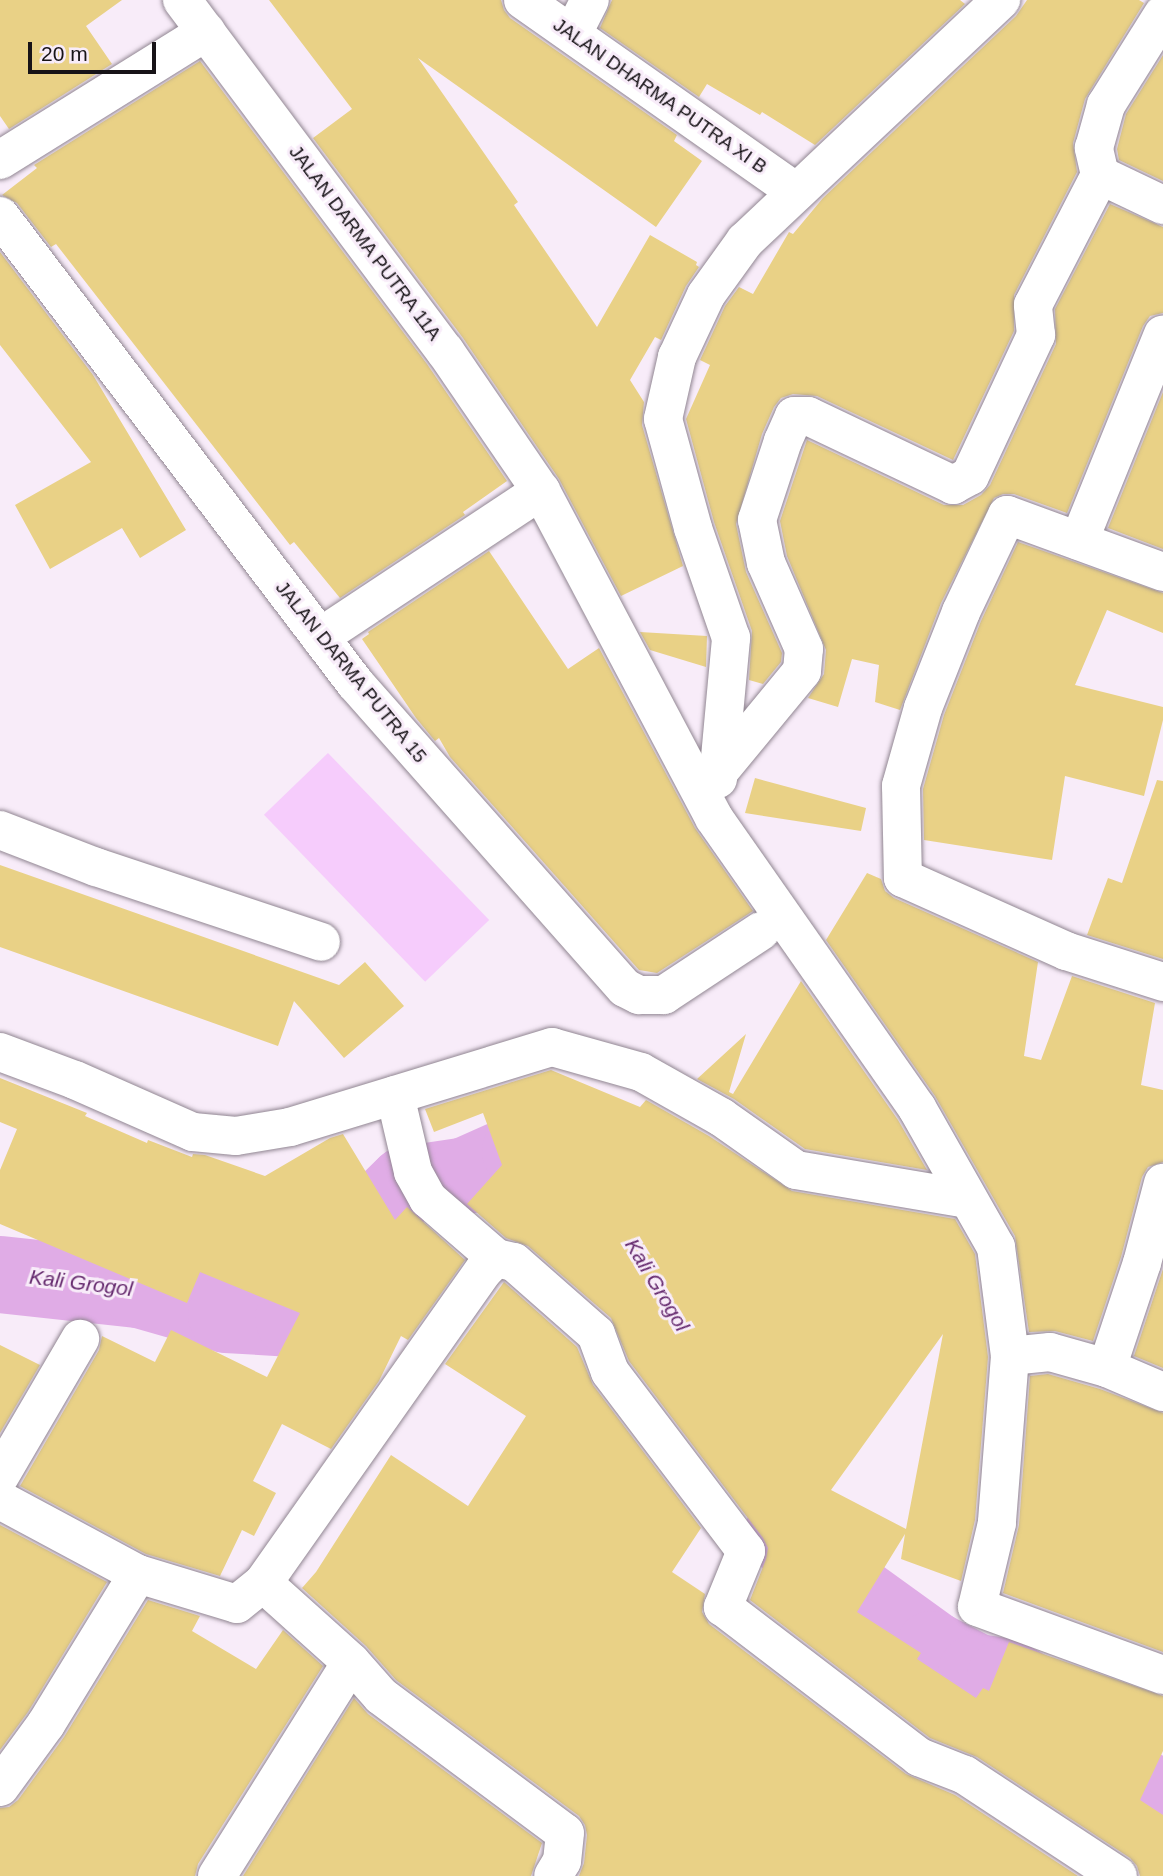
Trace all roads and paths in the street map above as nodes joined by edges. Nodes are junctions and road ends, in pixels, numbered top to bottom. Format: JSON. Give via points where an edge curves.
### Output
{"nodes":[{"id":1,"x":182,"y":0,"type":"edge"},
{"id":2,"x":523,"y":0,"type":"edge"},
{"id":3,"x":1001,"y":0,"type":"edge"},
{"id":4,"x":1163,"y":14,"type":"edge"},
{"id":5,"x":582,"y":16,"type":"edge"},
{"id":6,"x":206,"y":32,"type":"junction"},
{"id":7,"x":0,"y":160,"type":"edge"},
{"id":8,"x":1100,"y":175,"type":"junction"},
{"id":9,"x":796,"y":192,"type":"junction"},
{"id":10,"x":1163,"y":205,"type":"edge"},
{"id":11,"x":0,"y":216,"type":"edge"},
{"id":12,"x":1163,"y":334,"type":"edge"},
{"id":13,"x":541,"y":491,"type":"junction"},
{"id":14,"x":1079,"y":541,"type":"junction"},
{"id":15,"x":1163,"y":572,"type":"edge"},
{"id":16,"x":320,"y":637,"type":"junction"},
{"id":17,"x":718,"y":773,"type":"junction"},
{"id":18,"x":714,"y":818,"type":"junction"},
{"id":19,"x":0,"y":830,"type":"edge"},
{"id":20,"x":761,"y":931,"type":"dead end"},
{"id":21,"x":321,"y":942,"type":"dead end"},
{"id":22,"x":1163,"y":982,"type":"edge"},
{"id":23,"x":0,"y":1052,"type":"edge"},
{"id":24,"x":395,"y":1095,"type":"junction"},
{"id":25,"x":1163,"y":1183,"type":"edge"},
{"id":26,"x":968,"y":1199,"type":"junction"},
{"id":27,"x":496,"y":1258,"type":"junction"},
{"id":28,"x":80,"y":1339,"type":"dead end"},
{"id":29,"x":1010,"y":1356,"type":"junction"},
{"id":30,"x":1107,"y":1368,"type":"junction"},
{"id":31,"x":1163,"y":1392,"type":"edge"},
{"id":32,"x":0,"y":1476,"type":"edge"},
{"id":33,"x":0,"y":1500,"type":"edge"},
{"id":34,"x":138,"y":1574,"type":"junction"},
{"id":35,"x":263,"y":1583,"type":"junction"},
{"id":36,"x":351,"y":1662,"type":"junction"},
{"id":37,"x":1163,"y":1675,"type":"edge"},
{"id":38,"x":0,"y":1787,"type":"edge"},
{"id":39,"x":217,"y":1876,"type":"edge"},
{"id":40,"x":553,"y":1876,"type":"edge"},
{"id":41,"x":1118,"y":1876,"type":"edge"}],
"edges":[{"from":1,"to":6,"type":"street","name":"JALAN DARMA PUTRA 11A"},
{"from":2,"to":5,"type":"street","name":"JALAN DHARMA PUTRA XI B"},
{"from":3,"to":9,"type":"street"},
{"from":4,"to":8,"type":"street","via":[[1106,105],[1094,148]]},
{"from":5,"to":9,"type":"street","name":"JALAN DHARMA PUTRA XI B"},
{"from":6,"to":7,"type":"street"},
{"from":6,"to":13,"type":"street","name":"JALAN DARMA PUTRA 11A","via":[[445,351]]},
{"from":8,"to":10,"type":"street"},
{"from":8,"to":17,"type":"street","via":[[1033,305],[1036,335],[970,476],[962,483],[953,485],[808,416],[794,416],[757,520],[766,563],[804,649],[802,671]]},
{"from":9,"to":17,"type":"street","via":[[745,241],[706,295],[677,358],[663,419],[693,528],[731,638]]},
{"from":11,"to":16,"type":"street","name":"JALAN DARMA PUTRA 15"},
{"from":12,"to":14,"type":"street"},
{"from":13,"to":16,"type":"street"},
{"from":13,"to":18,"type":"street","name":"JALAN DARMA PUTRA 11A"},
{"from":14,"to":15,"type":"street"},
{"from":14,"to":22,"type":"street","via":[[1007,515],[923,708],[901,786],[903,878],[1066,951]]},
{"from":16,"to":20,"type":"street","name":"JALAN DARMA PUTRA 15","via":[[399,734],[625,988],[639,995],[664,995]]},
{"from":17,"to":18,"type":"street"},
{"from":18,"to":26,"type":"street","name":"JALAN DARMA PUTRA 11A","via":[[917,1108]]},
{"from":19,"to":21,"type":"street"},
{"from":23,"to":24,"type":"street","via":[[193,1132],[236,1136],[290,1127]]},
{"from":24,"to":26,"type":"street","via":[[552,1047],[641,1072],[721,1117],[796,1170]]},
{"from":24,"to":27,"type":"street","via":[[420,1185]]},
{"from":25,"to":30,"type":"street"},
{"from":26,"to":29,"type":"street","name":"JALAN DARMA PUTRA 11A","via":[[996,1247]]},
{"from":27,"to":35,"type":"street"},
{"from":27,"to":41,"type":"street","via":[[514,1262],[596,1334],[610,1372],[747,1551],[723,1607],[919,1757],[965,1775]]},
{"from":28,"to":32,"type":"street"},
{"from":29,"to":30,"type":"street","via":[[1050,1352]]},
{"from":29,"to":37,"type":"street","name":"JALAN DARMA PUTRA 11A","via":[[997,1523],[976,1607]]},
{"from":30,"to":31,"type":"street"},
{"from":33,"to":34,"type":"street"},
{"from":34,"to":35,"type":"street","via":[[237,1604]]},
{"from":34,"to":38,"type":"street","via":[[46,1724]]},
{"from":35,"to":36,"type":"street"},
{"from":36,"to":39,"type":"street"},
{"from":36,"to":40,"type":"street","via":[[381,1696],[565,1833],[562,1861]]}]}
